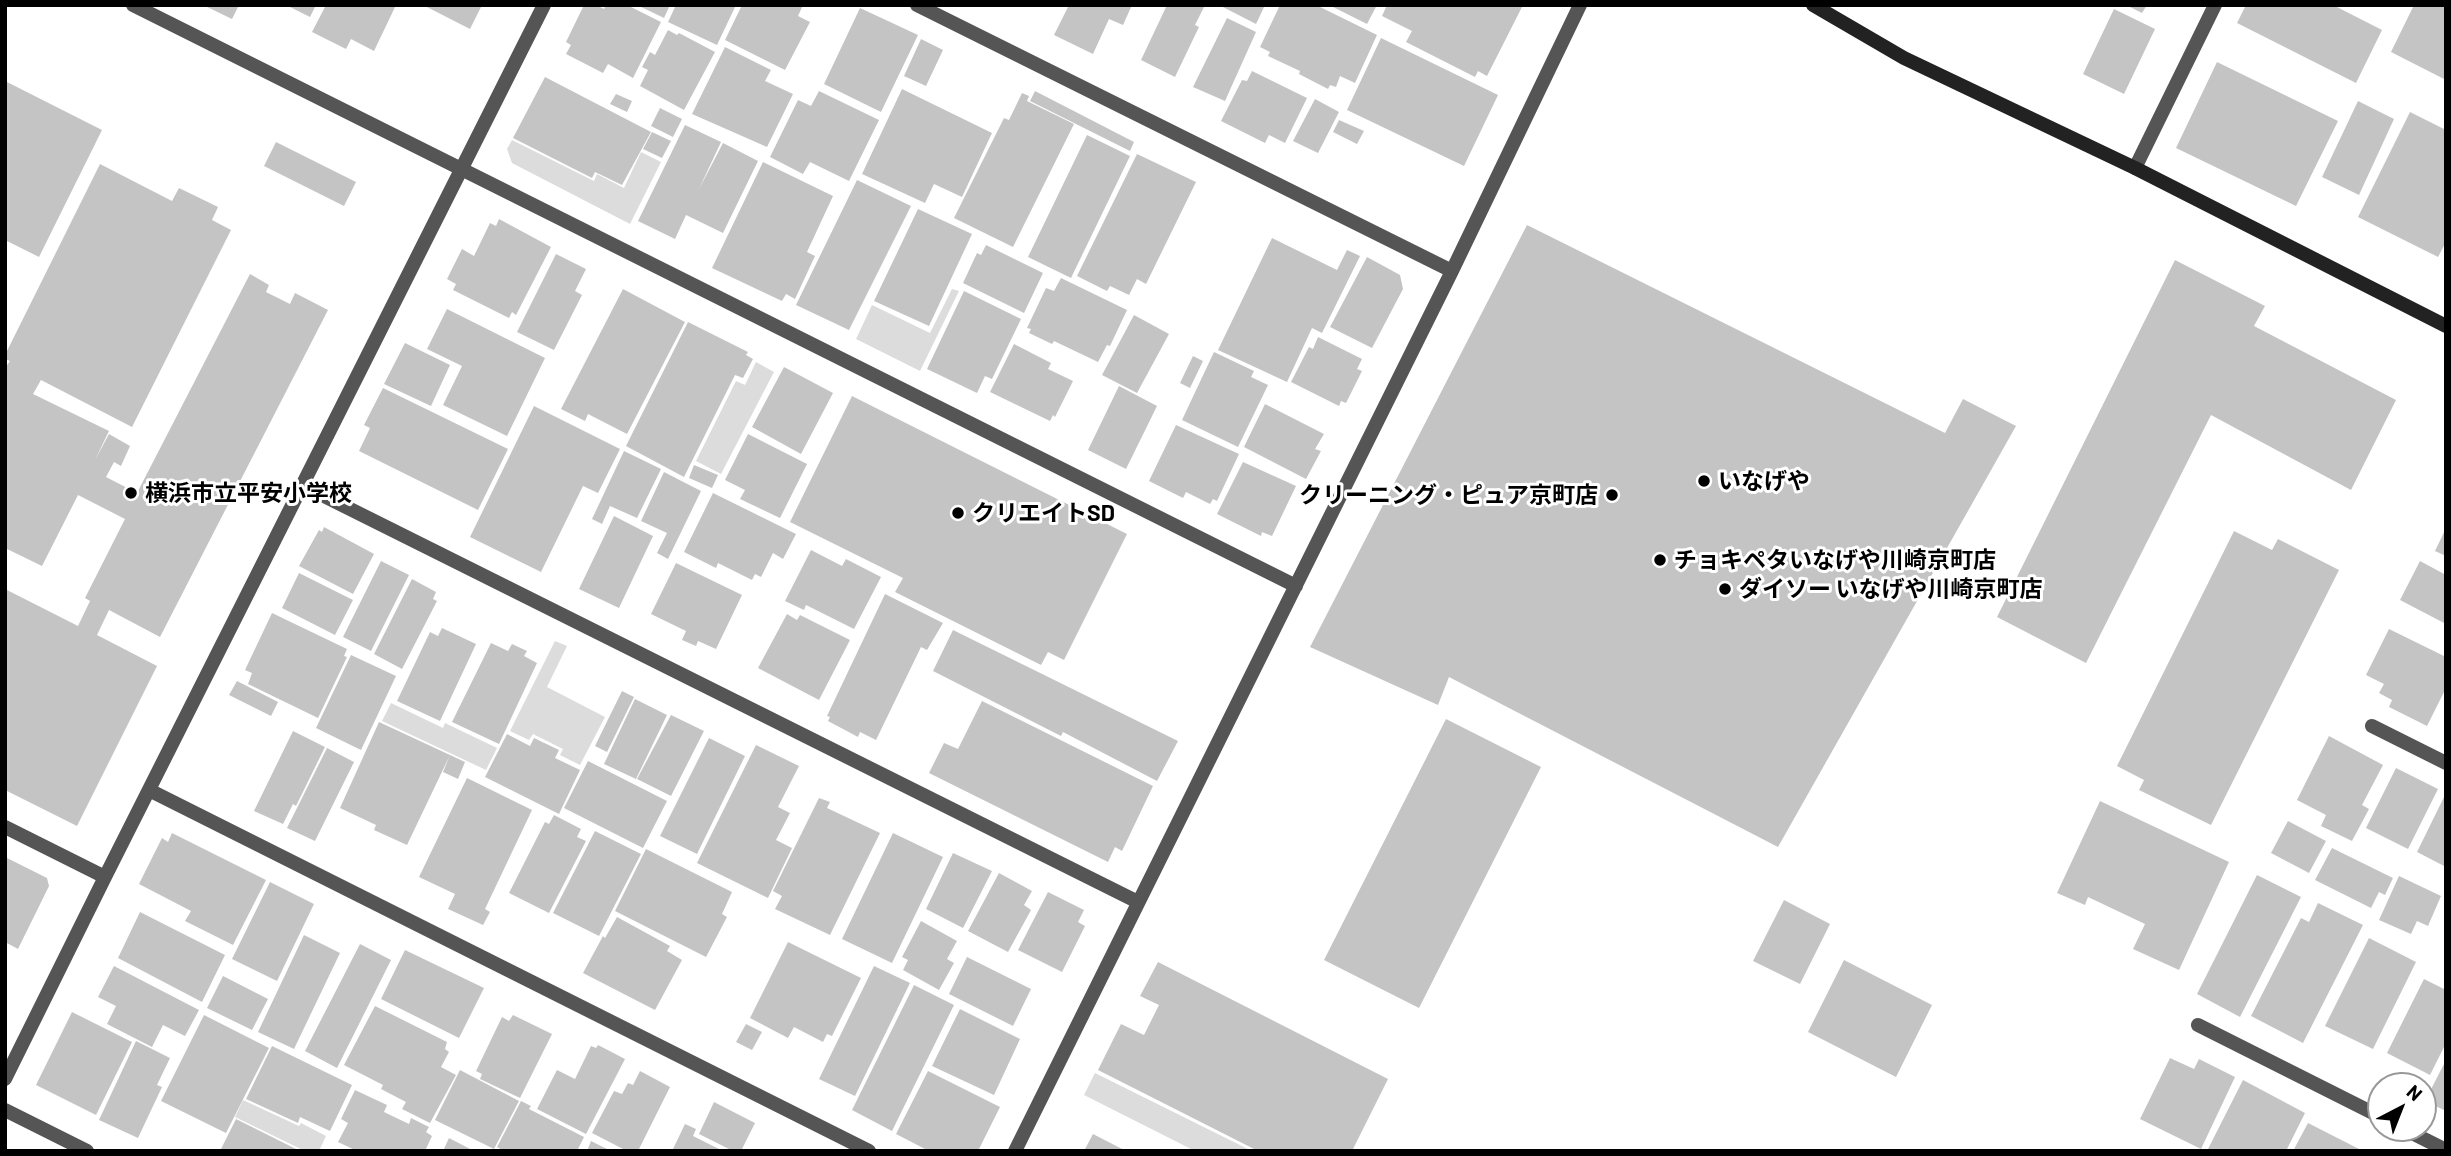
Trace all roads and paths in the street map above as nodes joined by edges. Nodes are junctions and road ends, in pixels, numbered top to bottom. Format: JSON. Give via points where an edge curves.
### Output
{"nodes":[{"id":1,"x":133,"y":5,"type":"edge"},
{"id":2,"x":544,"y":5,"type":"edge"},
{"id":3,"x":917,"y":5,"type":"edge"},
{"id":4,"x":1580,"y":5,"type":"edge"},
{"id":5,"x":1813,"y":5,"type":"edge"},
{"id":6,"x":2215,"y":5,"type":"edge"},
{"id":7,"x":2135,"y":168,"type":"junction"},
{"id":8,"x":460,"y":170,"type":"junction"},
{"id":9,"x":1452,"y":271,"type":"junction"},
{"id":10,"x":2446,"y":326,"type":"edge"},
{"id":11,"x":302,"y":485,"type":"junction"},
{"id":12,"x":1296,"y":586,"type":"junction"},
{"id":13,"x":2372,"y":726,"type":"dead end"},
{"id":14,"x":2446,"y":763,"type":"edge"},
{"id":15,"x":149,"y":790,"type":"junction"},
{"id":16,"x":5,"y":827,"type":"edge"},
{"id":17,"x":104,"y":877,"type":"junction"},
{"id":18,"x":1138,"y":902,"type":"junction"},
{"id":19,"x":2198,"y":1024,"type":"dead end"},
{"id":20,"x":5,"y":1079,"type":"edge"},
{"id":21,"x":5,"y":1110,"type":"edge"},
{"id":22,"x":2367,"y":1110,"type":"edge"},
{"id":23,"x":2430,"y":1142,"type":"edge"},
{"id":24,"x":2446,"y":1150,"type":"edge"},
{"id":25,"x":87,"y":1151,"type":"edge"},
{"id":26,"x":869,"y":1151,"type":"edge"},
{"id":27,"x":1015,"y":1151,"type":"edge"}],
"edges":[{"from":1,"to":8,"type":"street"},
{"from":2,"to":8,"type":"street"},
{"from":3,"to":9,"type":"street"},
{"from":4,"to":9,"type":"street"},
{"from":5,"to":7,"type":"street","via":[[1904,58]]},
{"from":6,"to":7,"type":"street"},
{"from":7,"to":10,"type":"street"},
{"from":8,"to":11,"type":"street"},
{"from":8,"to":12,"type":"street"},
{"from":9,"to":12,"type":"street"},
{"from":11,"to":15,"type":"street"},
{"from":11,"to":18,"type":"street"},
{"from":12,"to":18,"type":"street"},
{"from":13,"to":14,"type":"street"},
{"from":15,"to":17,"type":"street"},
{"from":15,"to":26,"type":"street"},
{"from":16,"to":17,"type":"street"},
{"from":17,"to":20,"type":"street"},
{"from":18,"to":27,"type":"street"},
{"from":19,"to":22,"type":"street"},
{"from":21,"to":25,"type":"street"},
{"from":23,"to":24,"type":"street"}]}
